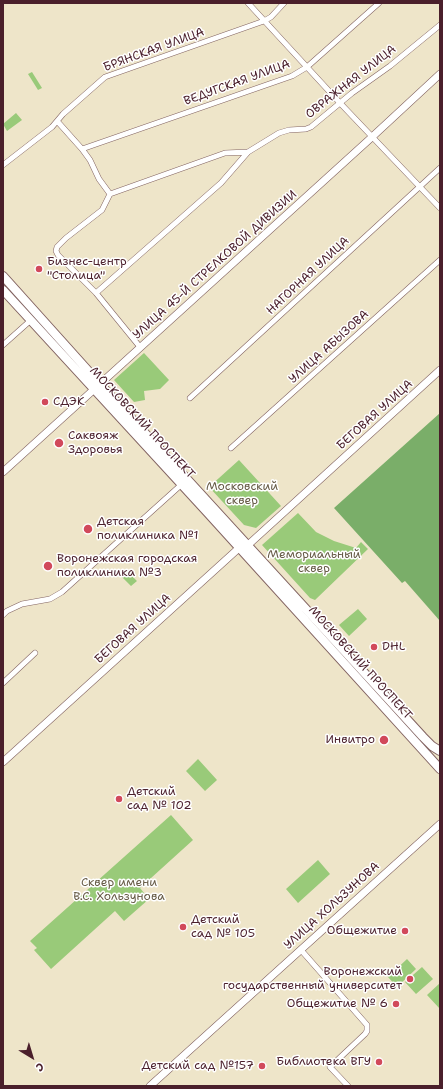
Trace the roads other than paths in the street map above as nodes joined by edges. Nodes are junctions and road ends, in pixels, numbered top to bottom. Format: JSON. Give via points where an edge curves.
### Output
{"nodes":[{"id":1,"x":248,"y":3,"type":"edge"},
{"id":2,"x":284,"y":3,"type":"edge"},
{"id":3,"x":379,"y":3,"type":"edge"},
{"id":4,"x":264,"y":21,"type":"junction"},
{"id":5,"x":440,"y":25,"type":"edge"},
{"id":6,"x":307,"y":67,"type":"junction"},
{"id":7,"x":440,"y":74,"type":"edge"},
{"id":8,"x":340,"y":103,"type":"junction"},
{"id":9,"x":57,"y":121,"type":"junction"},
{"id":10,"x":372,"y":137,"type":"junction"},
{"id":11,"x":82,"y":149,"type":"junction"},
{"id":12,"x":248,"y":152,"type":"junction"},
{"id":13,"x":3,"y":165,"type":"edge"},
{"id":14,"x":440,"y":168,"type":"edge"},
{"id":15,"x":420,"y":186,"type":"junction"},
{"id":16,"x":110,"y":194,"type":"junction"},
{"id":17,"x":440,"y":208,"type":"edge"},
{"id":18,"x":440,"y":260,"type":"edge"},
{"id":19,"x":3,"y":276,"type":"edge"},
{"id":20,"x":3,"y":290,"type":"edge"},
{"id":21,"x":96,"y":293,"type":"junction"},
{"id":22,"x":31,"y":320,"type":"junction"},
{"id":23,"x":3,"y":345,"type":"edge"},
{"id":24,"x":140,"y":347,"type":"junction"},
{"id":25,"x":440,"y":370,"type":"edge"},
{"id":26,"x":97,"y":387,"type":"junction"},
{"id":27,"x":190,"y":398,"type":"dead end"},
{"id":28,"x":231,"y":448,"type":"dead end"},
{"id":29,"x":3,"y":472,"type":"edge"},
{"id":30,"x":182,"y":484,"type":"junction"},
{"id":31,"x":248,"y":545,"type":"junction"},
{"id":32,"x":239,"y":548,"type":"junction"},
{"id":33,"x":3,"y":615,"type":"edge"},
{"id":34,"x":35,"y":653,"type":"dead end"},
{"id":35,"x":3,"y":683,"type":"edge"},
{"id":36,"x":440,"y":751,"type":"edge"},
{"id":37,"x":3,"y":762,"type":"edge"},
{"id":38,"x":440,"y":769,"type":"edge"},
{"id":39,"x":440,"y":824,"type":"edge"},
{"id":40,"x":301,"y":950,"type":"junction"},
{"id":41,"x":150,"y":1086,"type":"edge"},
{"id":42,"x":348,"y":1086,"type":"edge"}],
"edges":[{"from":1,"to":4,"type":"street"},
{"from":2,"to":4,"type":"street","name":"БРЯНСКАЯ УЛИЦА"},
{"from":3,"to":6,"type":"street","name":"ВЕДУГСКАЯ УЛИЦА"},
{"from":4,"to":6,"type":"street"},
{"from":4,"to":9,"type":"street","name":"БРЯНСКАЯ УЛИЦА","via":[[105,77]]},
{"from":5,"to":8,"type":"street","name":"ОВРАЖНАЯ УЛИЦА"},
{"from":6,"to":8,"type":"street"},
{"from":6,"to":11,"type":"street","name":"ВЕДУГСКАЯ УЛИЦА","via":[[292,76]]},
{"from":7,"to":10,"type":"street","name":"УЛИЦА 45-Й СТРЕЛКОВОЙ ДИВИЗИИ"},
{"from":8,"to":10,"type":"street"},
{"from":8,"to":12,"type":"street","name":"ОВРАЖНАЯ УЛИЦА","via":[[311,127],[279,133]]},
{"from":9,"to":11,"type":"street"},
{"from":9,"to":13,"type":"street","name":"БРЯНСКАЯ УЛИЦА"},
{"from":10,"to":15,"type":"street"},
{"from":10,"to":24,"type":"street","name":"УЛИЦА 45-Й СТРЕЛКОВОЙ ДИВИЗИИ"},
{"from":11,"to":16,"type":"street"},
{"from":12,"to":16,"type":"street","name":"ОВРАЖНАЯ УЛИЦА","via":[[225,153]]},
{"from":12,"to":21,"type":"street","via":[[221,183]]},
{"from":14,"to":15,"type":"street","name":"НАГОРНАЯ УЛИЦА"},
{"from":15,"to":17,"type":"street"},
{"from":15,"to":27,"type":"street","name":"НАГОРНАЯ УЛИЦА"},
{"from":16,"to":21,"type":"street","via":[[102,210],[66,238],[56,251]]},
{"from":18,"to":28,"type":"street","name":"УЛИЦА АБЫЗОВА"},
{"from":19,"to":26,"type":"main road","name":"МОСКОВСКИЙ ПРОСПЕКТ"},
{"from":20,"to":22,"type":"main road","name":"МОСКОВСКИЙ ПРОСПЕКТ"},
{"from":21,"to":24,"type":"street"},
{"from":22,"to":23,"type":"street"},
{"from":22,"to":26,"type":"main road","name":"МОСКОВСКИЙ ПРОСПЕКТ"},
{"from":24,"to":26,"type":"street","name":"УЛИЦА 45-Й СТРЕЛКОВОЙ ДИВИЗИИ"},
{"from":25,"to":31,"type":"street","name":"БЕГОВАЯ УЛИЦА"},
{"from":26,"to":29,"type":"street","name":"УЛИЦА 45-Й СТРЕЛКОВОЙ ДИВИЗИИ"},
{"from":26,"to":30,"type":"main road","name":"МОСКОВСКИЙ ПРОСПЕКТ"},
{"from":26,"to":31,"type":"main road","name":"МОСКОВСКИЙ ПРОСПЕКТ"},
{"from":30,"to":32,"type":"main road","name":"МОСКОВСКИЙ ПРОСПЕКТ"},
{"from":30,"to":33,"type":"street","via":[[62,592],[50,599],[22,604]]},
{"from":31,"to":32,"type":"street","name":"БЕГОВАЯ УЛИЦА"},
{"from":31,"to":36,"type":"main road","name":"МОСКОВСКИЙ ПРОСПЕКТ","via":[[423,737]]},
{"from":32,"to":37,"type":"street","name":"БЕГОВАЯ УЛИЦА"},
{"from":32,"to":38,"type":"main road","name":"МОСКОВСКИЙ ПРОСПЕКТ"},
{"from":34,"to":35,"type":"street"},
{"from":39,"to":40,"type":"street","name":"УЛИЦА ХОЛЬЗУНОВА"},
{"from":40,"to":41,"type":"street","name":"УЛИЦА ХОЛЬЗУНОВА"},
{"from":40,"to":42,"type":"street","via":[[367,1024],[365,1034],[330,1067]]}]}
